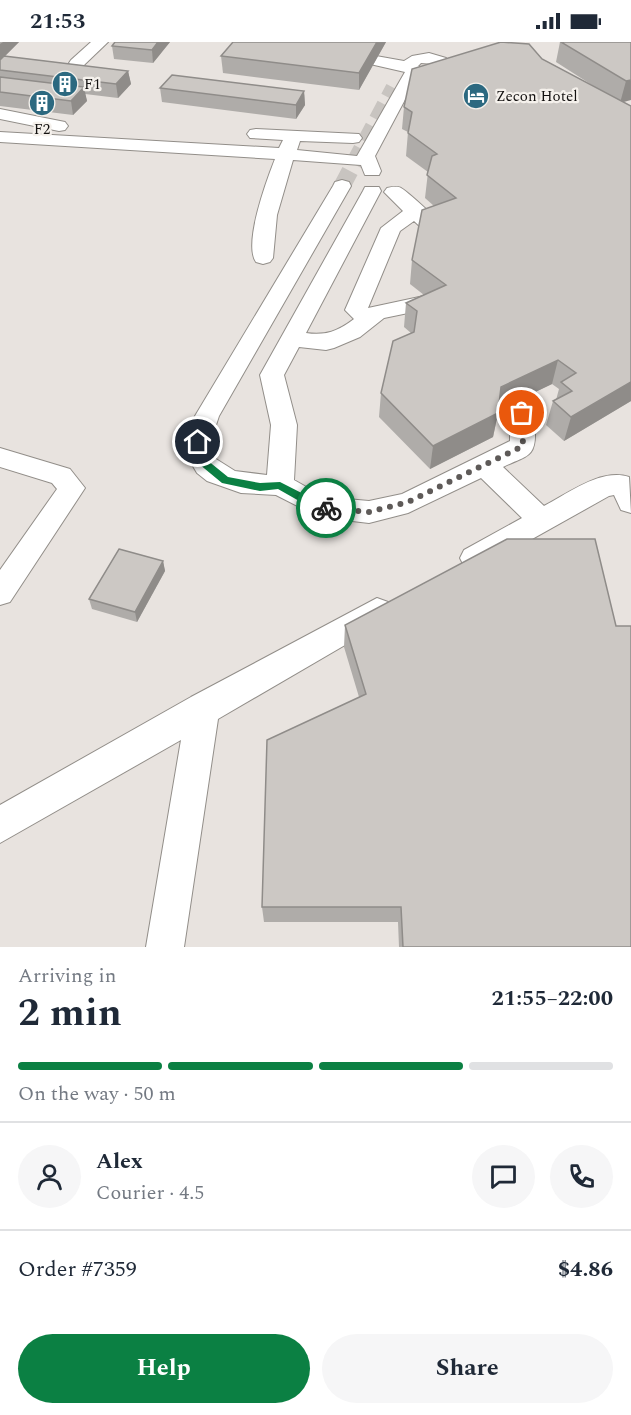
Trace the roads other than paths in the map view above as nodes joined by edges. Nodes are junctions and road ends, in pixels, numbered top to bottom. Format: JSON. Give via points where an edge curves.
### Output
{"nodes":[{"id":1,"x":100,"y":42,"type":"edge"},
{"id":2,"x":376,"y":61,"type":"edge"},
{"id":3,"x":459,"y":61,"type":"edge"},
{"id":4,"x":77,"y":63,"type":"edge"},
{"id":5,"x":411,"y":68,"type":"junction"},
{"id":6,"x":437,"y":68,"type":"junction"},
{"id":7,"x":392,"y":108,"type":"junction"},
{"id":8,"x":0,"y":114,"type":"edge"},
{"id":9,"x":0,"y":122,"type":"edge"},
{"id":10,"x":59,"y":126,"type":"junction"},
{"id":11,"x":211,"y":132,"type":"dead end"},
{"id":12,"x":235,"y":133,"type":"dead end"},
{"id":13,"x":293,"y":136,"type":"junction"},
{"id":14,"x":0,"y":137,"type":"edge"},
{"id":15,"x":352,"y":138,"type":"dead end"},
{"id":16,"x":284,"y":154,"type":"junction"},
{"id":17,"x":356,"y":161,"type":"dead end"},
{"id":18,"x":386,"y":180,"type":"junction"},
{"id":19,"x":342,"y":186,"type":"tunnel mouth"},
{"id":20,"x":416,"y":211,"type":"junction"},
{"id":21,"x":263,"y":258,"type":"dead end"},
{"id":22,"x":369,"y":319,"type":"junction"},
{"id":23,"x":292,"y":339,"type":"junction"},
{"id":24,"x":522,"y":413,"type":"dead end"},
{"id":25,"x":0,"y":457,"type":"edge"},
{"id":26,"x":484,"y":465,"type":"junction"},
{"id":27,"x":280,"y":485,"type":"junction"},
{"id":28,"x":628,"y":489,"type":"edge"},
{"id":29,"x":541,"y":520,"type":"junction"},
{"id":30,"x":449,"y":572,"type":"edge"},
{"id":31,"x":0,"y":593,"type":"edge"},
{"id":32,"x":398,"y":600,"type":"edge"},
{"id":33,"x":203,"y":708,"type":"junction"},
{"id":34,"x":0,"y":825,"type":"edge"},
{"id":35,"x":165,"y":947,"type":"edge"}],
"edges":[{"from":1,"to":4,"type":"street"},
{"from":2,"to":5,"type":"street"},
{"from":3,"to":6,"type":"street"},
{"from":5,"to":6,"type":"street"},
{"from":5,"to":7,"type":"street"},
{"from":6,"to":7,"type":"street","via":[[413,100]]},
{"from":7,"to":18,"type":"street","via":[[366,156]]},
{"from":8,"to":10,"type":"street"},
{"from":9,"to":10,"type":"street"},
{"from":10,"to":11,"type":"street"},
{"from":12,"to":13,"type":"street"},
{"from":13,"to":15,"type":"street"},
{"from":13,"to":16,"type":"street"},
{"from":14,"to":16,"type":"street"},
{"from":16,"to":17,"type":"street"},
{"from":16,"to":21,"type":"street","via":[[263,236]]},
{"from":18,"to":20,"type":"street"},
{"from":18,"to":23,"type":"street"},
{"from":19,"to":27,"type":"street","via":[[207,416],[198,442],[202,462],[225,480],[260,487]]},
{"from":20,"to":22,"type":"street","via":[[391,228],[356,310]]},
{"from":20,"to":22,"type":"street","via":[[450,243],[434,301],[377,313]]},
{"from":22,"to":23,"type":"street","via":[[352,332],[326,343]]},
{"from":23,"to":27,"type":"street","via":[[272,375],[284,425]]},
{"from":24,"to":26,"type":"street","via":[[523,446]]},
{"from":25,"to":31,"type":"street","via":[[61,476],[72,488]]},
{"from":26,"to":27,"type":"street","via":[[408,502],[369,512],[319,507]]},
{"from":26,"to":29,"type":"street"},
{"from":28,"to":29,"type":"street","via":[[589,494]]},
{"from":29,"to":30,"type":"street"},
{"from":32,"to":33,"type":"street"},
{"from":33,"to":34,"type":"street"},
{"from":33,"to":35,"type":"street"}]}
